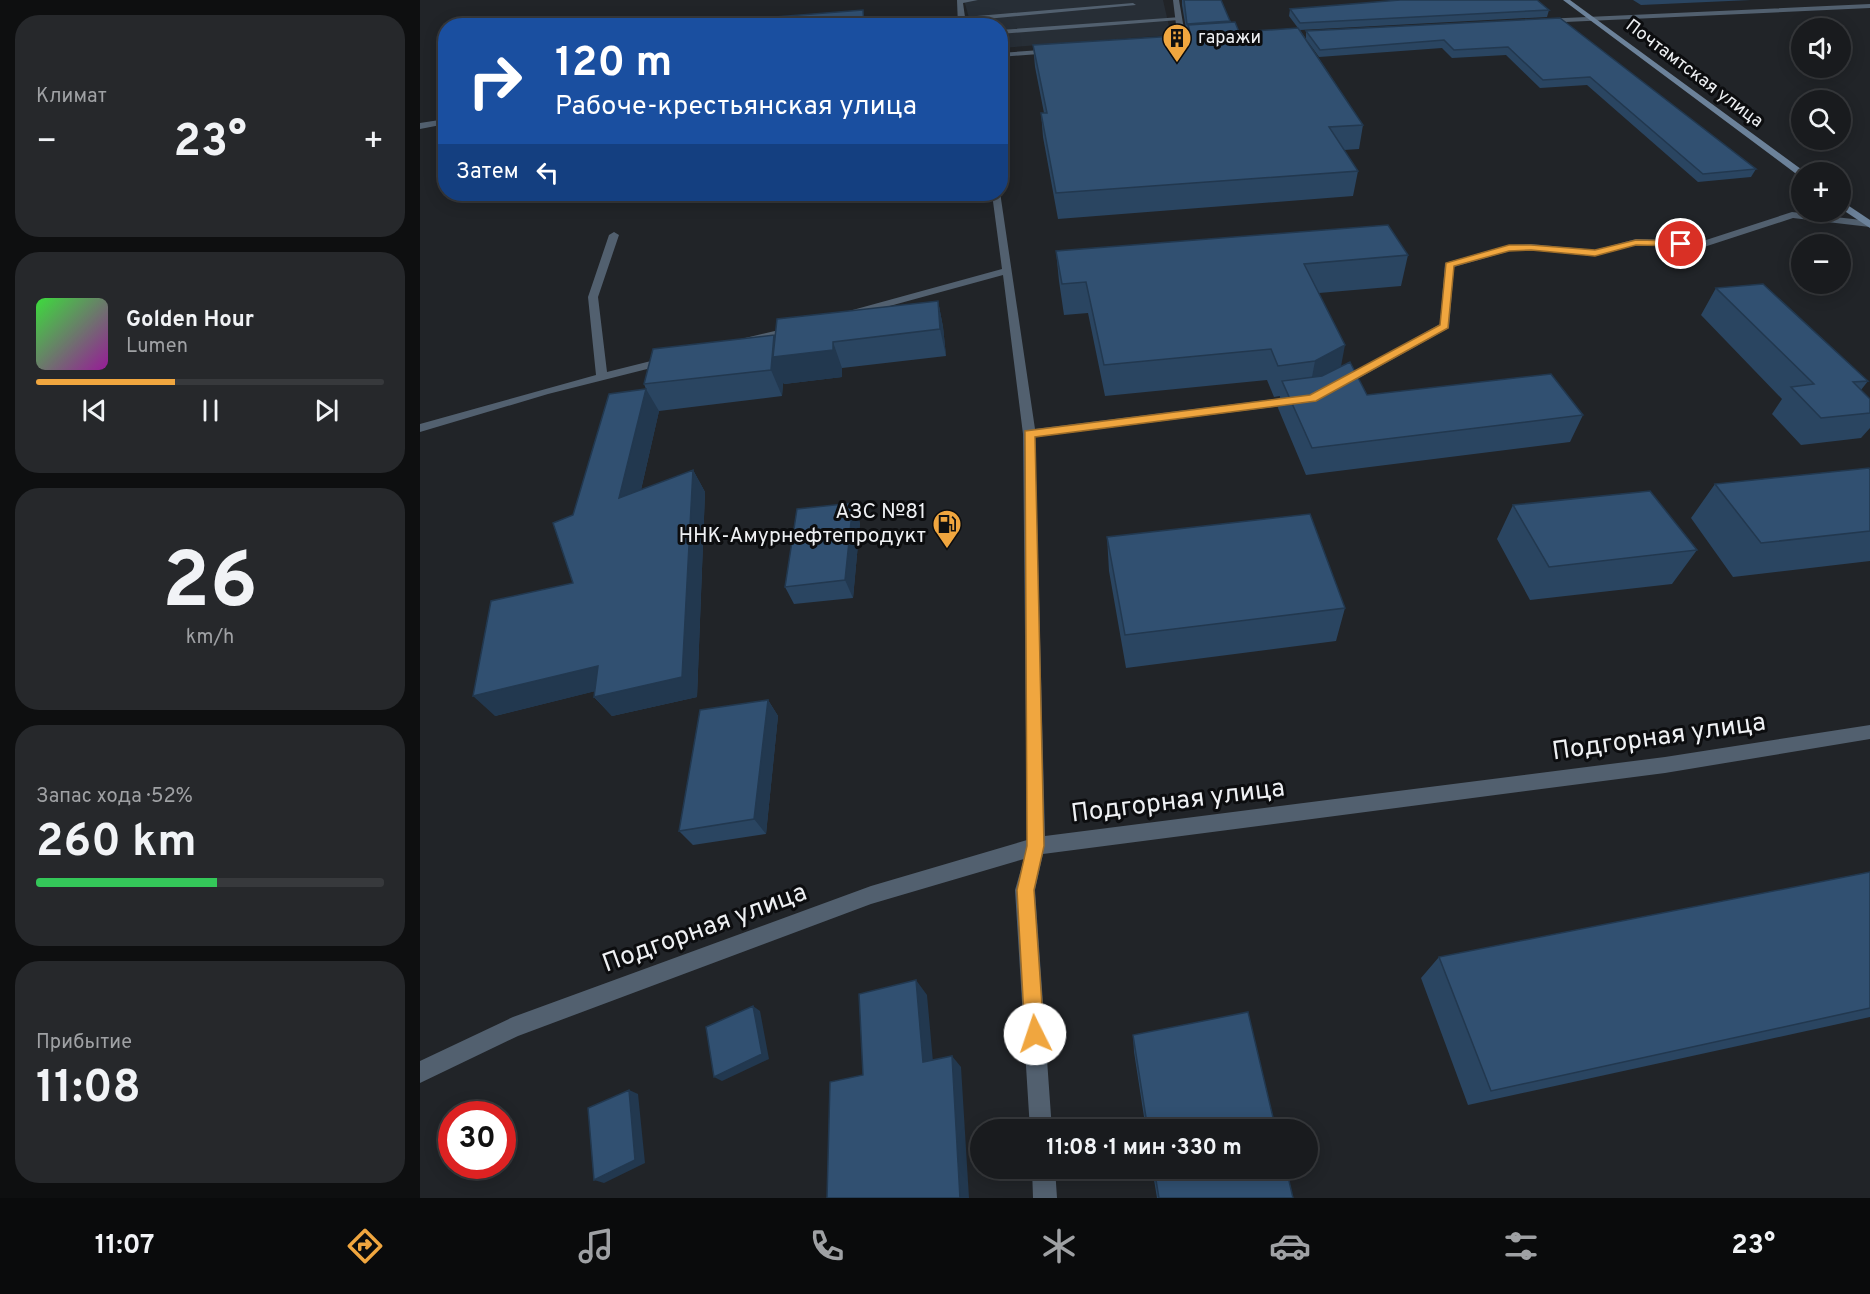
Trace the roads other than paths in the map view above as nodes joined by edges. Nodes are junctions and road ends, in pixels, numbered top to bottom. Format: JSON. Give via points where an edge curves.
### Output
{"nodes":[{"id":1,"x":975,"y":0,"type":"edge"},
{"id":2,"x":1176,"y":0,"type":"edge"},
{"id":3,"x":1566,"y":0,"type":"edge"},
{"id":4,"x":1133,"y":5,"type":"dead end"},
{"id":5,"x":1870,"y":6,"type":"edge"},
{"id":6,"x":962,"y":18,"type":"edge"},
{"id":7,"x":1002,"y":18,"type":"edge"},
{"id":8,"x":1179,"y":18,"type":"junction"},
{"id":9,"x":1592,"y":18,"type":"junction"},
{"id":10,"x":1533,"y":22,"type":"edge"},
{"id":11,"x":1008,"y":31,"type":"edge"},
{"id":12,"x":1194,"y":40,"type":"edge"},
{"id":13,"x":1182,"y":41,"type":"junction"},
{"id":14,"x":1171,"y":42,"type":"edge"},
{"id":15,"x":1057,"y":51,"type":"edge"},
{"id":16,"x":1008,"y":54,"type":"edge"},
{"id":17,"x":438,"y":122,"type":"edge"},
{"id":18,"x":423,"y":124,"type":"edge"},
{"id":19,"x":1791,"y":166,"type":"edge"},
{"id":20,"x":998,"y":201,"type":"edge"},
{"id":21,"x":1851,"y":211,"type":"edge"},
{"id":22,"x":1870,"y":224,"type":"edge"},
{"id":23,"x":614,"y":235,"type":"dead end"},
{"id":24,"x":1007,"y":271,"type":"junction"},
{"id":25,"x":839,"y":317,"type":"edge"},
{"id":26,"x":806,"y":326,"type":"edge"},
{"id":27,"x":738,"y":343,"type":"edge"},
{"id":28,"x":681,"y":357,"type":"edge"},
{"id":29,"x":602,"y":377,"type":"junction"},
{"id":30,"x":1333,"y":387,"type":"edge"},
{"id":31,"x":1312,"y":398,"type":"edge"},
{"id":32,"x":420,"y":428,"type":"edge"},
{"id":33,"x":1029,"y":434,"type":"junction"},
{"id":34,"x":1870,"y":732,"type":"edge"},
{"id":35,"x":1036,"y":846,"type":"junction"},
{"id":36,"x":420,"y":1072,"type":"edge"},
{"id":37,"x":1040,"y":1119,"type":"edge"},
{"id":38,"x":1044,"y":1179,"type":"edge"},
{"id":39,"x":1045,"y":1198,"type":"edge"}],
"edges":[{"from":1,"to":6,"type":"street","via":[[960,2]]},
{"from":2,"to":8,"type":"street"},
{"from":3,"to":9,"type":"street","name":"Почтамтская улица"},
{"from":4,"to":7,"type":"street"},
{"from":5,"to":9,"type":"street"},
{"from":8,"to":11,"type":"street"},
{"from":8,"to":13,"type":"street"},
{"from":9,"to":10,"type":"street"},
{"from":9,"to":19,"type":"street","name":"Почтамтская улица"},
{"from":12,"to":13,"type":"street"},
{"from":13,"to":14,"type":"street"},
{"from":15,"to":16,"type":"street"},
{"from":17,"to":18,"type":"street"},
{"from":20,"to":24,"type":"street"},
{"from":21,"to":22,"type":"street"},
{"from":22,"to":30,"type":"street","via":[[1792,215],[1704,244],[1636,242],[1595,253],[1509,248],[1449,265],[1444,326]]},
{"from":23,"to":29,"type":"street","via":[[593,297]]},
{"from":24,"to":25,"type":"street"},
{"from":24,"to":33,"type":"street"},
{"from":26,"to":27,"type":"street"},
{"from":28,"to":29,"type":"street"},
{"from":29,"to":32,"type":"street"},
{"from":31,"to":33,"type":"street"},
{"from":33,"to":35,"type":"street"},
{"from":34,"to":35,"type":"street","name":"Подгорная улица","via":[[1665,765]]},
{"from":35,"to":36,"type":"street","name":"Подгорная улица","via":[[871,895],[513,1027]]},
{"from":35,"to":37,"type":"street","via":[[1025,890]]},
{"from":38,"to":39,"type":"street"}]}
